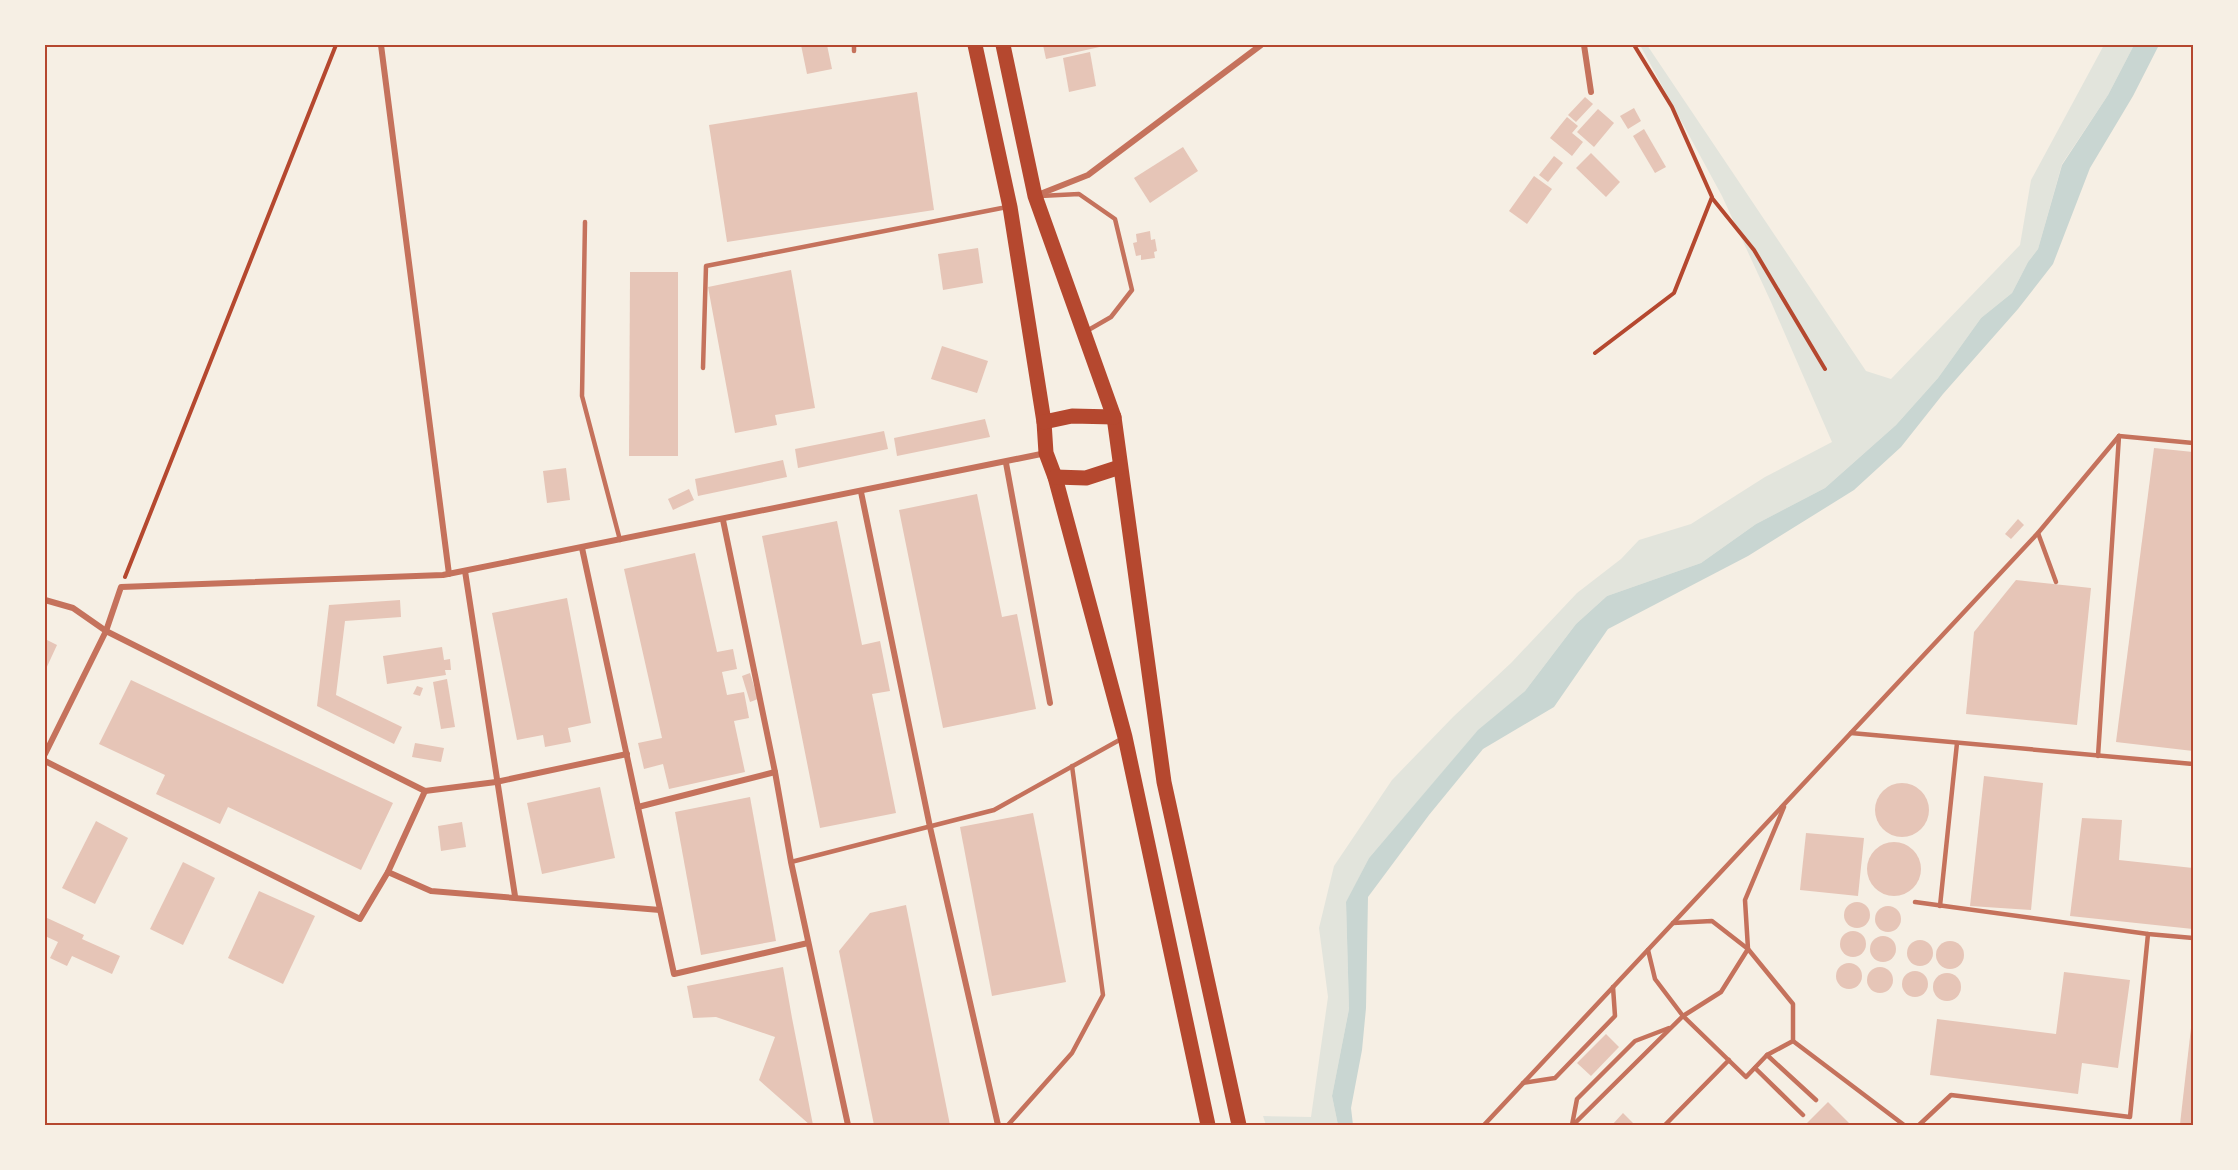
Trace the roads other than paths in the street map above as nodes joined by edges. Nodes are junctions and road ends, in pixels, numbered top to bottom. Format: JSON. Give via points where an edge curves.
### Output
{"nodes":[{"id":1,"x":381,"y":45,"type":"edge"},
{"id":2,"x":975,"y":45,"type":"edge"},
{"id":3,"x":1002,"y":45,"type":"edge"},
{"id":4,"x":1261,"y":45,"type":"edge"},
{"id":5,"x":1584,"y":45,"type":"edge"},
{"id":6,"x":1591,"y":92,"type":"dead end"},
{"id":7,"x":1035,"y":196,"type":"junction"},
{"id":8,"x":1010,"y":207,"type":"junction"},
{"id":9,"x":585,"y":222,"type":"dead end"},
{"id":10,"x":1084,"y":333,"type":"junction"},
{"id":11,"x":703,"y":368,"type":"dead end"},
{"id":12,"x":1113,"y":417,"type":"junction"},
{"id":13,"x":1044,"y":422,"type":"junction"},
{"id":14,"x":2119,"y":436,"type":"junction"},
{"id":15,"x":2193,"y":443,"type":"edge"},
{"id":16,"x":1046,"y":453,"type":"junction"},
{"id":17,"x":1006,"y":463,"type":"junction"},
{"id":18,"x":1120,"y":467,"type":"junction"},
{"id":19,"x":1054,"y":477,"type":"junction"},
{"id":20,"x":861,"y":492,"type":"junction"},
{"id":21,"x":723,"y":520,"type":"junction"},
{"id":22,"x":2038,"y":533,"type":"junction"},
{"id":23,"x":620,"y":540,"type":"junction"},
{"id":24,"x":582,"y":548,"type":"junction"},
{"id":25,"x":465,"y":571,"type":"junction"},
{"id":26,"x":449,"y":574,"type":"junction"},
{"id":27,"x":2056,"y":582,"type":"dead end"},
{"id":28,"x":45,"y":600,"type":"edge"},
{"id":29,"x":106,"y":632,"type":"junction"},
{"id":30,"x":1050,"y":703,"type":"dead end"},
{"id":31,"x":1851,"y":733,"type":"junction"},
{"id":32,"x":1125,"y":737,"type":"junction"},
{"id":33,"x":1957,"y":742,"type":"junction"},
{"id":34,"x":45,"y":754,"type":"edge"},
{"id":35,"x":627,"y":754,"type":"junction"},
{"id":36,"x":2098,"y":756,"type":"junction"},
{"id":37,"x":45,"y":761,"type":"edge"},
{"id":38,"x":2193,"y":764,"type":"edge"},
{"id":39,"x":1072,"y":766,"type":"junction"},
{"id":40,"x":775,"y":772,"type":"junction"},
{"id":41,"x":496,"y":783,"type":"junction"},
{"id":42,"x":425,"y":791,"type":"junction"},
{"id":43,"x":1786,"y":802,"type":"junction"},
{"id":44,"x":638,"y":807,"type":"junction"},
{"id":45,"x":930,"y":827,"type":"junction"},
{"id":46,"x":791,"y":862,"type":"junction"},
{"id":47,"x":388,"y":872,"type":"junction"},
{"id":48,"x":515,"y":896,"type":"junction"},
{"id":49,"x":1915,"y":902,"type":"dead end"},
{"id":50,"x":1940,"y":906,"type":"junction"},
{"id":51,"x":660,"y":910,"type":"junction"},
{"id":52,"x":1673,"y":923,"type":"junction"},
{"id":53,"x":2148,"y":934,"type":"junction"},
{"id":54,"x":2193,"y":938,"type":"edge"},
{"id":55,"x":808,"y":943,"type":"junction"},
{"id":56,"x":1748,"y":949,"type":"junction"},
{"id":57,"x":1648,"y":950,"type":"junction"},
{"id":58,"x":1613,"y":987,"type":"junction"},
{"id":59,"x":1683,"y":1016,"type":"junction"},
{"id":60,"x":1672,"y":1027,"type":"junction"},
{"id":61,"x":1793,"y":1041,"type":"junction"},
{"id":62,"x":1767,"y":1055,"type":"junction"},
{"id":63,"x":1729,"y":1060,"type":"junction"},
{"id":64,"x":1755,"y":1068,"type":"junction"},
{"id":65,"x":1523,"y":1083,"type":"junction"},
{"id":66,"x":1816,"y":1100,"type":"dead end"},
{"id":67,"x":1803,"y":1114,"type":"dead end"},
{"id":68,"x":848,"y":1125,"type":"edge"},
{"id":69,"x":998,"y":1125,"type":"edge"},
{"id":70,"x":1008,"y":1125,"type":"edge"},
{"id":71,"x":1208,"y":1125,"type":"edge"},
{"id":72,"x":1239,"y":1125,"type":"edge"},
{"id":73,"x":1484,"y":1125,"type":"edge"},
{"id":74,"x":1572,"y":1125,"type":"edge"},
{"id":75,"x":1665,"y":1125,"type":"edge"},
{"id":76,"x":1904,"y":1125,"type":"edge"},
{"id":77,"x":1919,"y":1125,"type":"edge"}],
"edges":[{"from":1,"to":26,"type":"street"},
{"from":2,"to":8,"type":"main road"},
{"from":3,"to":7,"type":"main road"},
{"from":4,"to":7,"type":"street","via":[[1088,175]]},
{"from":5,"to":6,"type":"street"},
{"from":7,"to":10,"type":"main road"},
{"from":7,"to":10,"type":"lane","via":[[1078,194],[1115,219],[1132,290],[1111,317]]},
{"from":8,"to":11,"type":"lane","via":[[706,266]]},
{"from":8,"to":13,"type":"main road"},
{"from":9,"to":23,"type":"lane","via":[[582,396]]},
{"from":10,"to":12,"type":"main road"},
{"from":12,"to":13,"type":"main road","via":[[1072,416]]},
{"from":12,"to":18,"type":"main road"},
{"from":13,"to":16,"type":"main road"},
{"from":14,"to":15,"type":"lane"},
{"from":14,"to":22,"type":"lane"},
{"from":14,"to":36,"type":"lane"},
{"from":16,"to":17,"type":"street"},
{"from":16,"to":19,"type":"main road"},
{"from":17,"to":20,"type":"street"},
{"from":17,"to":30,"type":"street"},
{"from":18,"to":19,"type":"main road","via":[[1086,478]]},
{"from":18,"to":72,"type":"main road","via":[[1164,782]]},
{"from":19,"to":32,"type":"main road"},
{"from":20,"to":21,"type":"street"},
{"from":20,"to":45,"type":"street"},
{"from":21,"to":23,"type":"street"},
{"from":21,"to":40,"type":"street"},
{"from":22,"to":27,"type":"lane"},
{"from":22,"to":31,"type":"lane"},
{"from":23,"to":24,"type":"street"},
{"from":24,"to":25,"type":"street"},
{"from":24,"to":35,"type":"street"},
{"from":25,"to":26,"type":"street"},
{"from":25,"to":41,"type":"street"},
{"from":26,"to":29,"type":"street","via":[[121,587]]},
{"from":28,"to":29,"type":"street","via":[[73,609]]},
{"from":29,"to":34,"type":"street"},
{"from":29,"to":42,"type":"street"},
{"from":31,"to":33,"type":"lane"},
{"from":31,"to":43,"type":"lane"},
{"from":32,"to":39,"type":"lane"},
{"from":32,"to":71,"type":"main road"},
{"from":33,"to":36,"type":"lane"},
{"from":33,"to":50,"type":"lane"},
{"from":35,"to":41,"type":"street"},
{"from":35,"to":44,"type":"street"},
{"from":36,"to":38,"type":"lane"},
{"from":37,"to":47,"type":"street","via":[[360,919]]},
{"from":39,"to":45,"type":"lane","via":[[994,810]]},
{"from":39,"to":70,"type":"lane","via":[[1103,994],[1072,1053]]},
{"from":40,"to":44,"type":"street"},
{"from":40,"to":46,"type":"street"},
{"from":41,"to":42,"type":"street"},
{"from":41,"to":48,"type":"street"},
{"from":42,"to":47,"type":"street"},
{"from":43,"to":52,"type":"lane"},
{"from":43,"to":56,"type":"lane","via":[[1745,900]]},
{"from":44,"to":51,"type":"street"},
{"from":45,"to":46,"type":"lane"},
{"from":45,"to":69,"type":"street"},
{"from":46,"to":55,"type":"street"},
{"from":47,"to":48,"type":"street","via":[[431,891]]},
{"from":48,"to":51,"type":"street"},
{"from":49,"to":50,"type":"lane"},
{"from":50,"to":53,"type":"lane"},
{"from":51,"to":55,"type":"street","via":[[674,974]]},
{"from":52,"to":56,"type":"lane","via":[[1712,921]]},
{"from":52,"to":57,"type":"lane"},
{"from":53,"to":54,"type":"lane"},
{"from":53,"to":77,"type":"lane","via":[[2130,1117],[1950,1095]]},
{"from":55,"to":68,"type":"street"},
{"from":56,"to":59,"type":"lane","via":[[1721,992]]},
{"from":56,"to":61,"type":"lane","via":[[1793,1004]]},
{"from":57,"to":58,"type":"lane"},
{"from":57,"to":59,"type":"lane","via":[[1655,979]]},
{"from":58,"to":65,"type":"lane"},
{"from":58,"to":65,"type":"lane","via":[[1615,1016],[1555,1078]]},
{"from":59,"to":60,"type":"lane"},
{"from":59,"to":63,"type":"lane"},
{"from":60,"to":74,"type":"lane"},
{"from":60,"to":74,"type":"lane","via":[[1635,1041],[1577,1099]]},
{"from":61,"to":62,"type":"lane"},
{"from":61,"to":76,"type":"lane"},
{"from":62,"to":64,"type":"lane"},
{"from":62,"to":66,"type":"lane"},
{"from":63,"to":64,"type":"lane","via":[[1746,1077]]},
{"from":63,"to":75,"type":"lane"},
{"from":64,"to":67,"type":"lane"},
{"from":65,"to":73,"type":"lane"}]}
